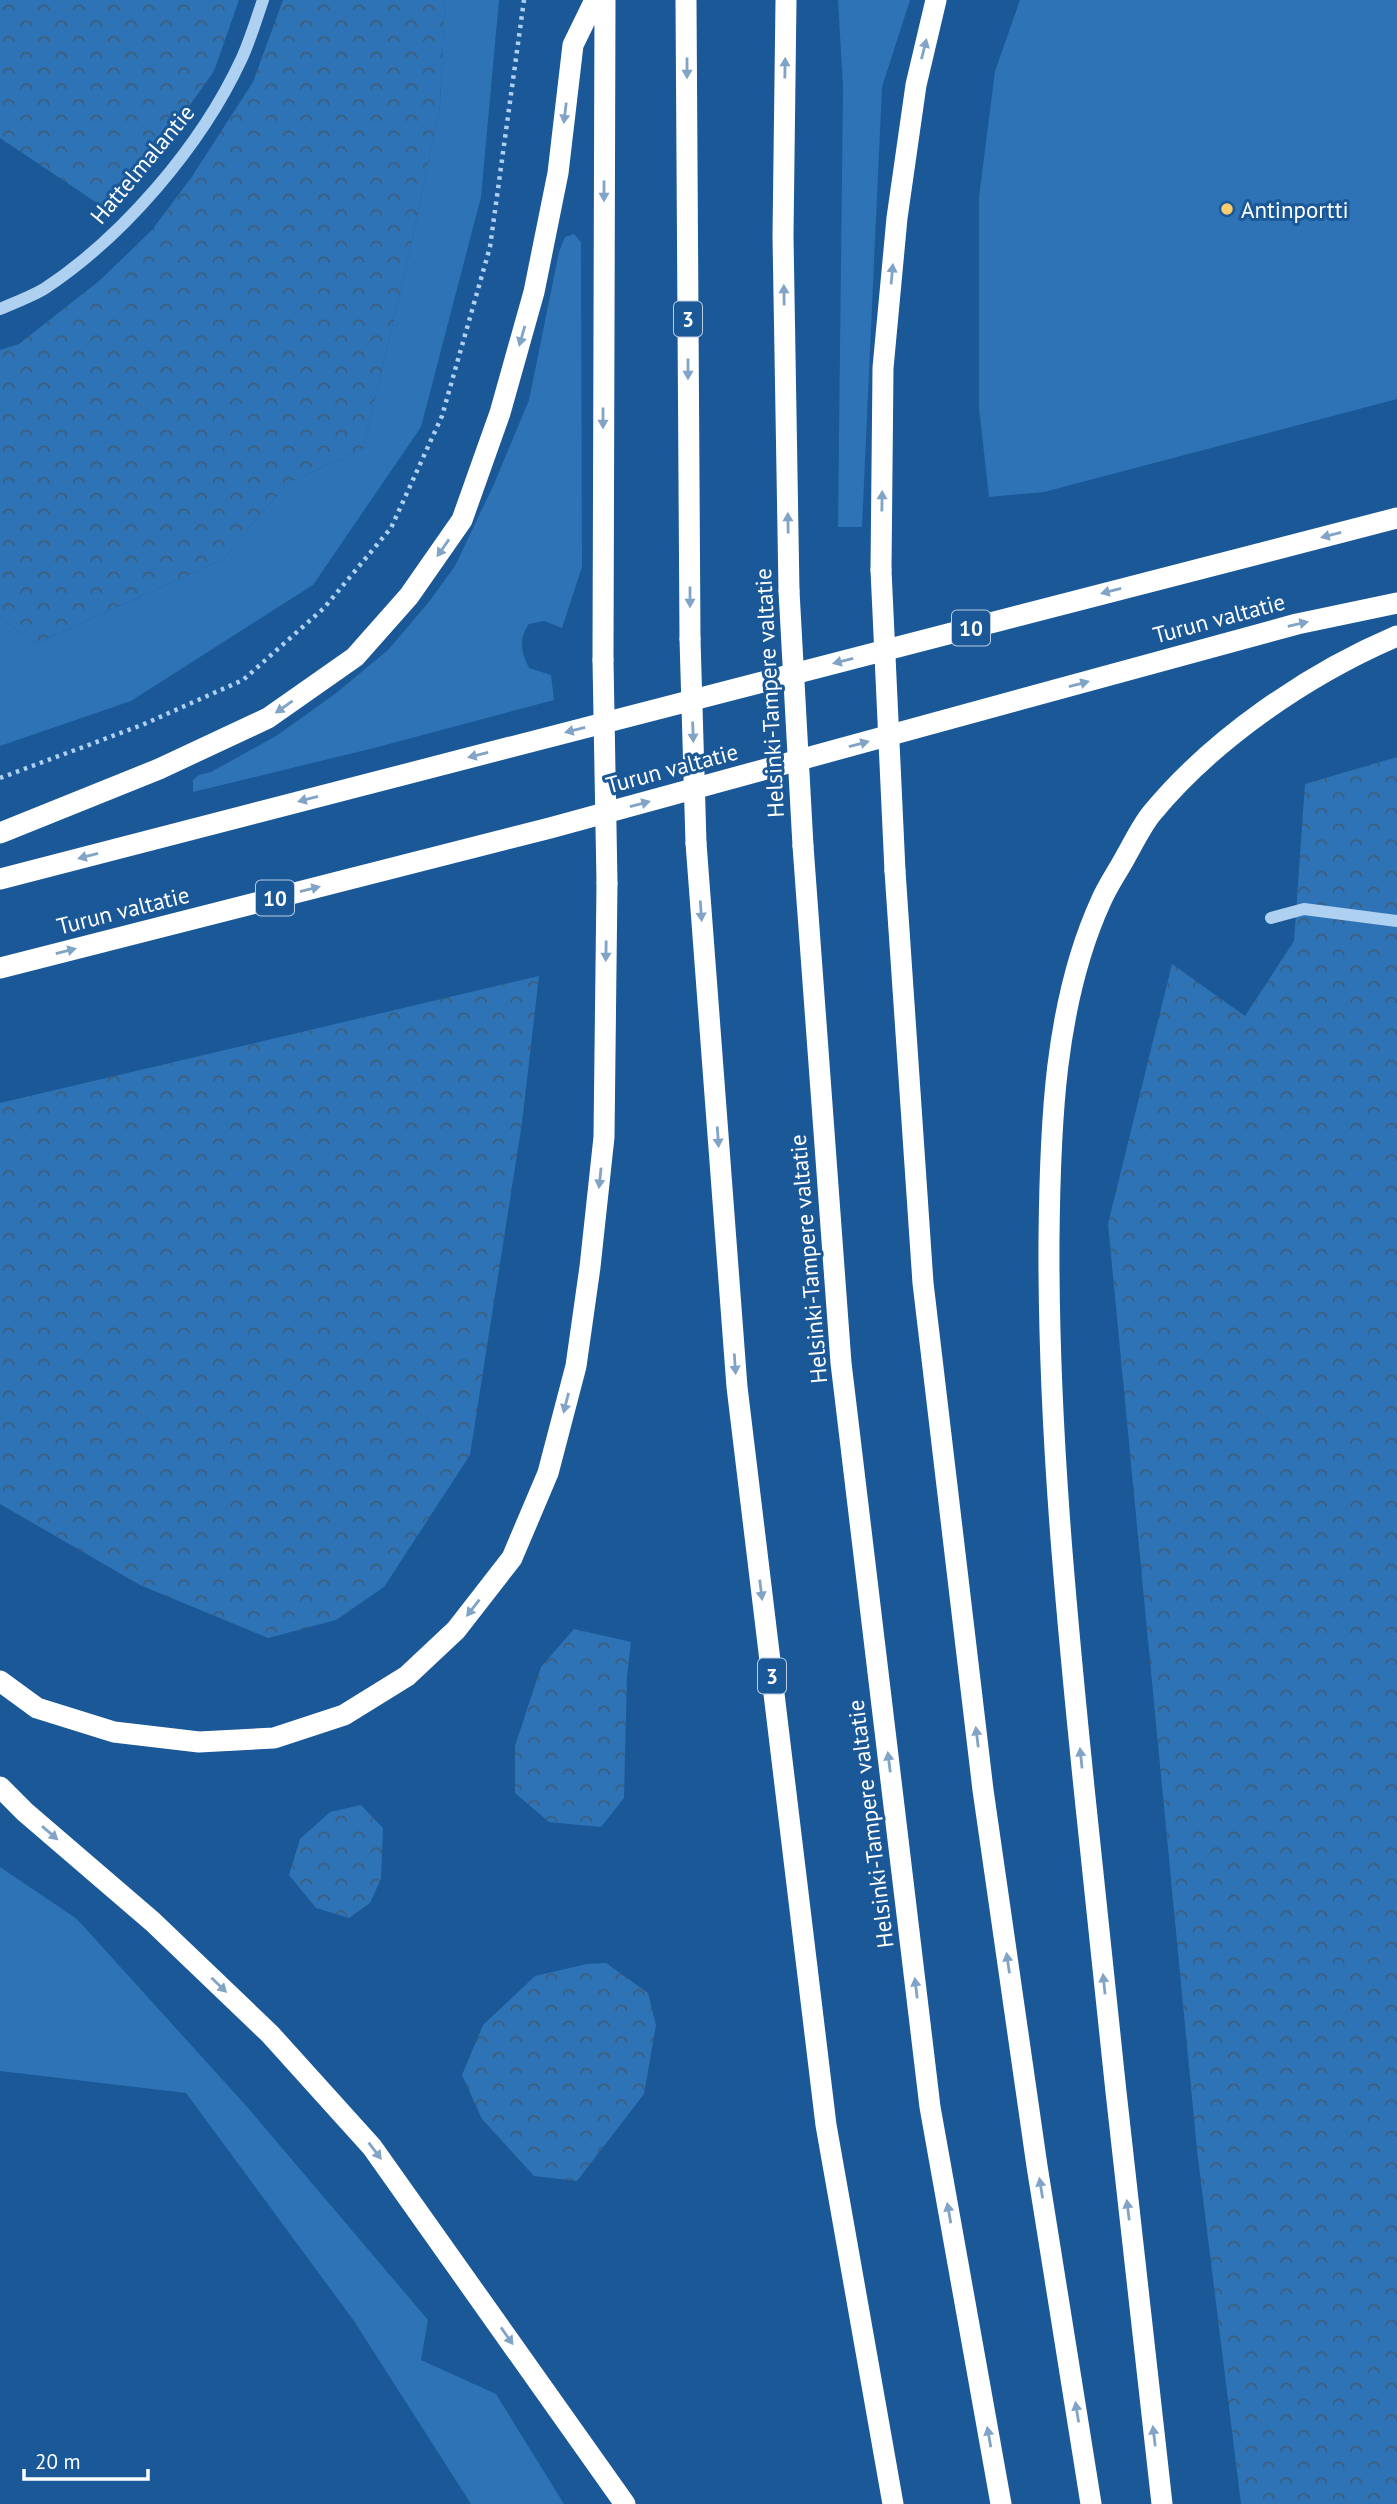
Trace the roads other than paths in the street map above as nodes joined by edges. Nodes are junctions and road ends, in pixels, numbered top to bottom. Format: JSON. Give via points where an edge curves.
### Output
{"nodes":[{"id":1,"x":263,"y":0,"type":"edge"},
{"id":2,"x":595,"y":0,"type":"edge"},
{"id":3,"x":604,"y":0,"type":"edge"},
{"id":4,"x":686,"y":0,"type":"edge"},
{"id":5,"x":786,"y":0,"type":"edge"},
{"id":6,"x":936,"y":0,"type":"edge"},
{"id":7,"x":0,"y":309,"type":"edge"},
{"id":8,"x":1397,"y":518,"type":"edge"},
{"id":9,"x":1397,"y":603,"type":"edge"},
{"id":10,"x":1397,"y":636,"type":"edge"},
{"id":11,"x":0,"y":833,"type":"edge"},
{"id":12,"x":0,"y":879,"type":"edge"},
{"id":13,"x":1271,"y":918,"type":"dead end"},
{"id":14,"x":1397,"y":921,"type":"edge"},
{"id":15,"x":0,"y":968,"type":"edge"},
{"id":16,"x":0,"y":1681,"type":"edge"},
{"id":17,"x":0,"y":1787,"type":"edge"},
{"id":18,"x":625,"y":2504,"type":"edge"},
{"id":19,"x":893,"y":2504,"type":"edge"},
{"id":20,"x":1001,"y":2504,"type":"edge"},
{"id":21,"x":1091,"y":2504,"type":"edge"},
{"id":22,"x":1162,"y":2504,"type":"edge"}],
"edges":[{"from":1,"to":7,"type":"street","name":"Hattelmalantie","via":[[242,59],[209,119],[158,185],[104,242],[43,289]]},
{"from":2,"to":11,"type":"highway","one_way":true,"via":[[573,45],[558,173],[534,292],[500,413],[462,520],[409,596],[355,657],[268,718],[159,769]]},
{"from":3,"to":16,"type":"highway","one_way":true,"bridge":true,"via":[[604,1137],[576,1366],[548,1473],[512,1558],[456,1630],[407,1676],[344,1715],[274,1738],[199,1742],[114,1732],[37,1708]]},
{"from":4,"to":19,"type":"highway","number":"3","one_way":true,"bridge":true,"via":[[690,639],[696,843],[737,1387],[826,2125]]},
{"from":20,"to":5,"type":"highway","name":"Helsinki-Tampere valtatie","one_way":true,"bridge":true,"via":[[930,2107],[846,1404],[803,846],[789,591],[783,236]]},
{"from":21,"to":6,"type":"highway","one_way":true,"bridge":true,"via":[[983,1790],[923,1283],[895,871],[881,569],[883,368],[916,85]]},
{"from":8,"to":12,"type":"highway","number":"10","one_way":true},
{"from":15,"to":9,"type":"highway","name":"Turun valtatie","number":"10","one_way":true,"via":[[564,824],[1297,624]]},
{"from":22,"to":10,"type":"highway","one_way":true,"via":[[1066,1606],[1053,1429],[1049,1167],[1060,1053],[1074,974],[1101,901],[1149,816],[1212,751],[1269,707]]},
{"from":13,"to":14,"type":"street","via":[[1304,909]]},
{"from":17,"to":18,"type":"highway","one_way":true,"via":[[261,2025],[372,2147]]}]}
